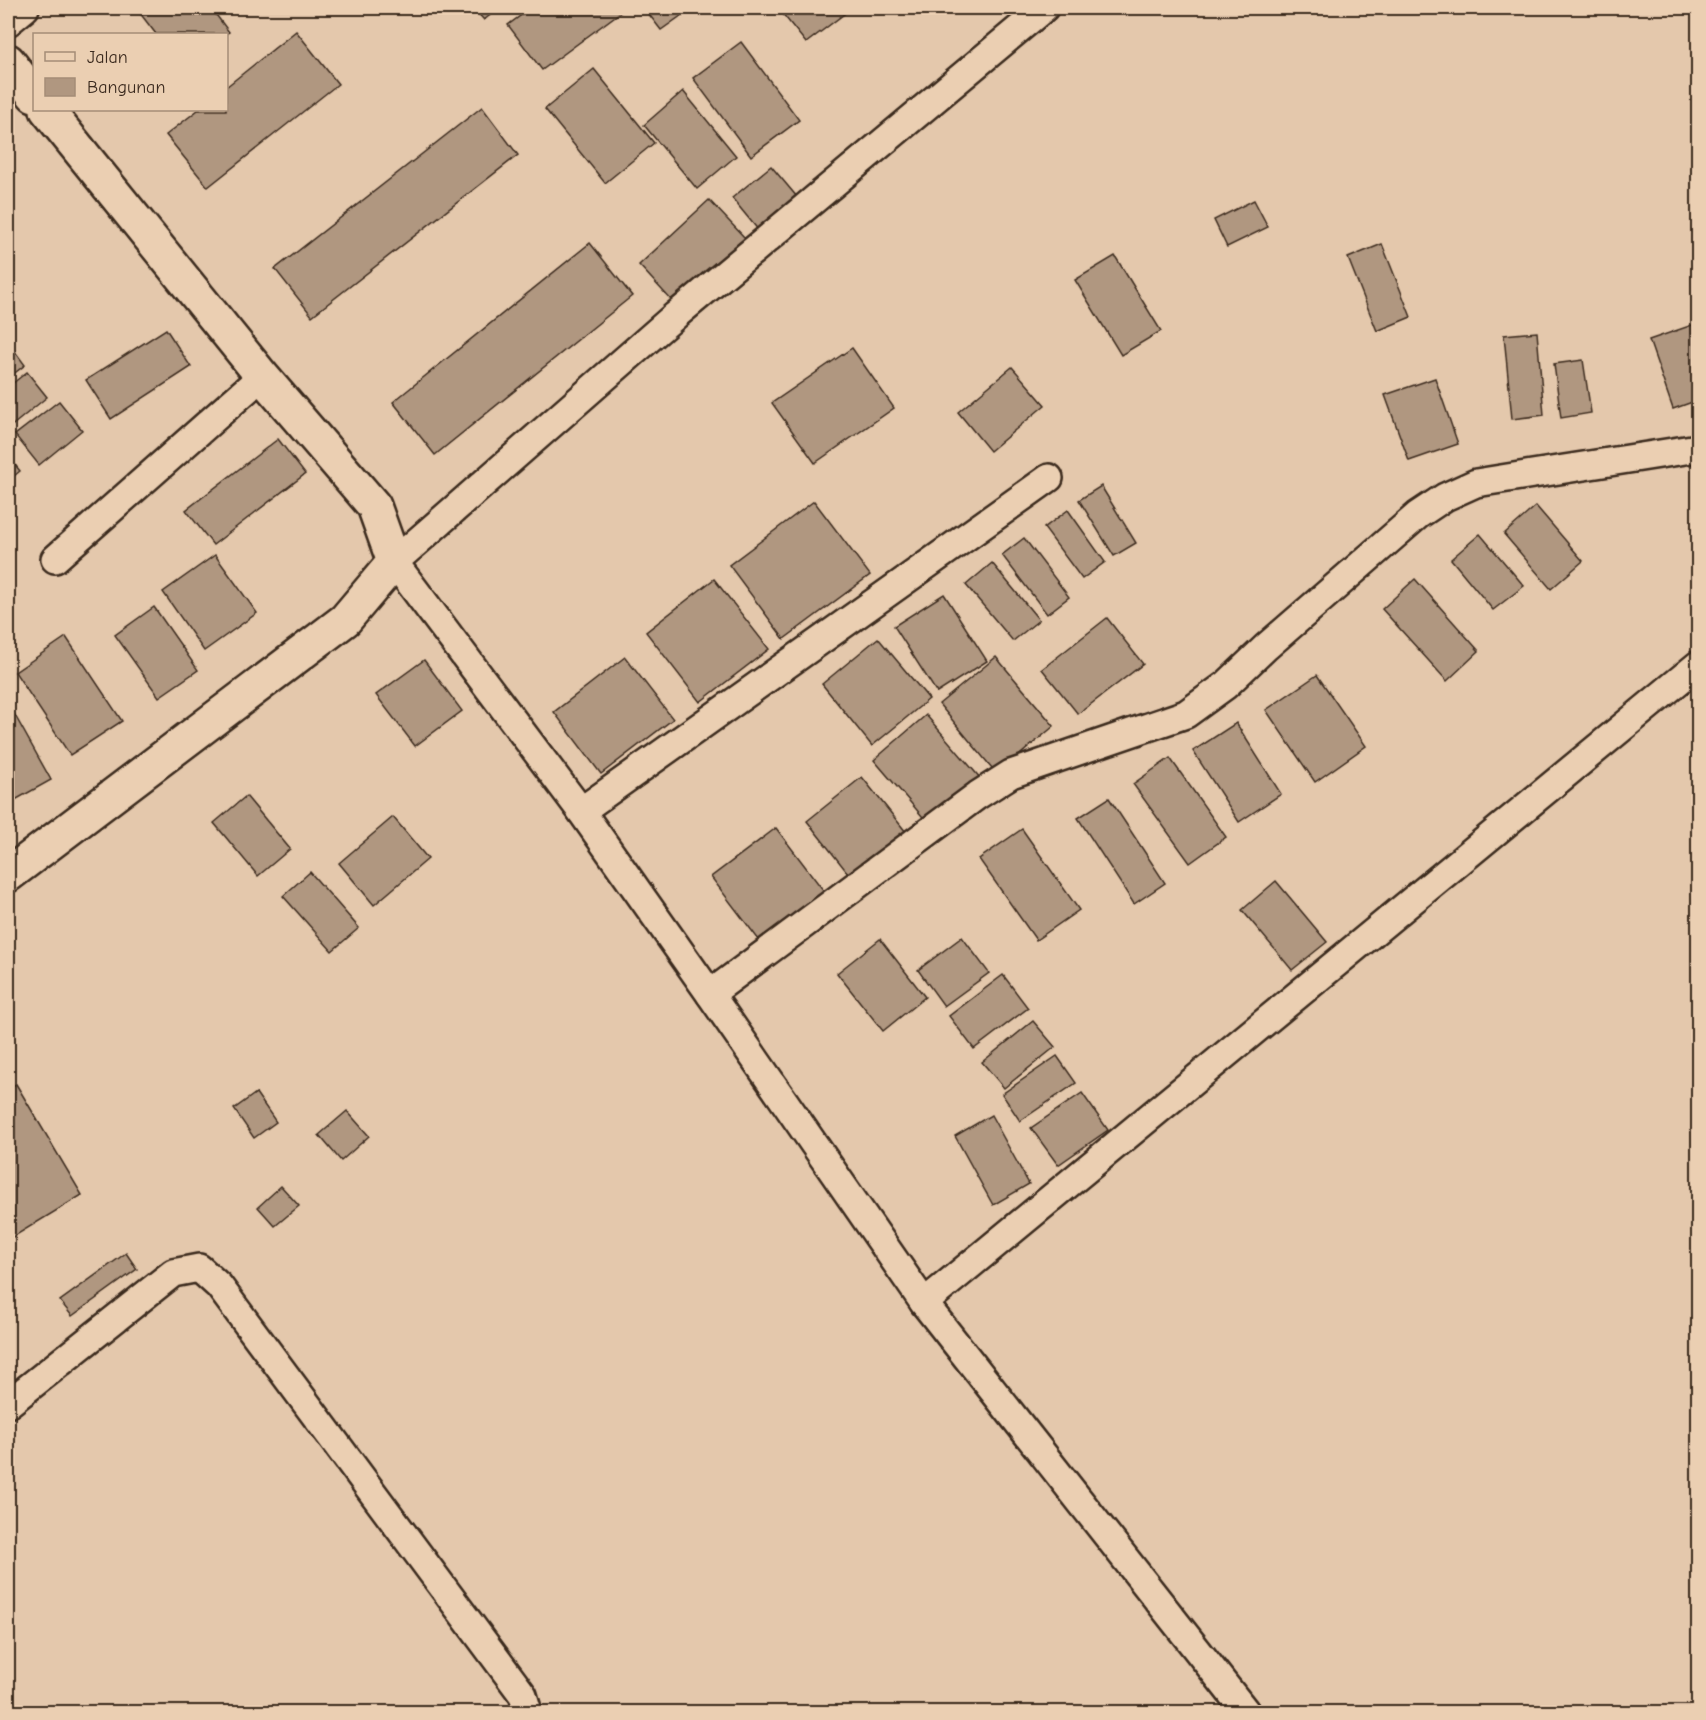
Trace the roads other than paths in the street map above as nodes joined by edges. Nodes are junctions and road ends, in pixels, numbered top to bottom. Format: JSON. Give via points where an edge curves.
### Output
{"nodes":[{"id":1,"x":25,"y":8,"type":"edge"},
{"id":2,"x":1044,"y":8,"type":"edge"},
{"id":3,"x":8,"y":22,"type":"edge"},
{"id":4,"x":8,"y":61,"type":"edge"},
{"id":5,"x":33,"y":94,"type":"edge"},
{"id":6,"x":47,"y":111,"type":"edge"},
{"id":7,"x":262,"y":376,"type":"junction"},
{"id":8,"x":1698,"y":448,"type":"edge"},
{"id":9,"x":1050,"y":478,"type":"dead end"},
{"id":10,"x":55,"y":559,"type":"dead end"},
{"id":11,"x":394,"y":562,"type":"junction"},
{"id":12,"x":1698,"y":665,"type":"edge"},
{"id":13,"x":581,"y":811,"type":"junction"},
{"id":14,"x":8,"y":875,"type":"edge"},
{"id":15,"x":710,"y":994,"type":"junction"},
{"id":16,"x":924,"y":1303,"type":"junction"},
{"id":17,"x":8,"y":1404,"type":"edge"},
{"id":18,"x":528,"y":1713,"type":"edge"},
{"id":19,"x":1246,"y":1713,"type":"edge"}],
"edges":[{"from":1,"to":3,"type":"street"},
{"from":2,"to":11,"type":"street","via":[[676,315]]},
{"from":4,"to":5,"type":"main road"},
{"from":6,"to":7,"type":"main road"},
{"from":7,"to":10,"type":"street"},
{"from":7,"to":11,"type":"main road","via":[[374,506]]},
{"from":8,"to":15,"type":"street","via":[[1476,483],[1445,496],[1418,515],[1226,685],[1186,714],[1011,774]]},
{"from":9,"to":13,"type":"street"},
{"from":11,"to":13,"type":"street"},
{"from":11,"to":14,"type":"main road","via":[[345,620]]},
{"from":12,"to":16,"type":"street"},
{"from":13,"to":15,"type":"street"},
{"from":15,"to":16,"type":"street"},
{"from":16,"to":19,"type":"street"},
{"from":17,"to":18,"type":"street","via":[[173,1273],[200,1268],[219,1286],[523,1695]]}]}
